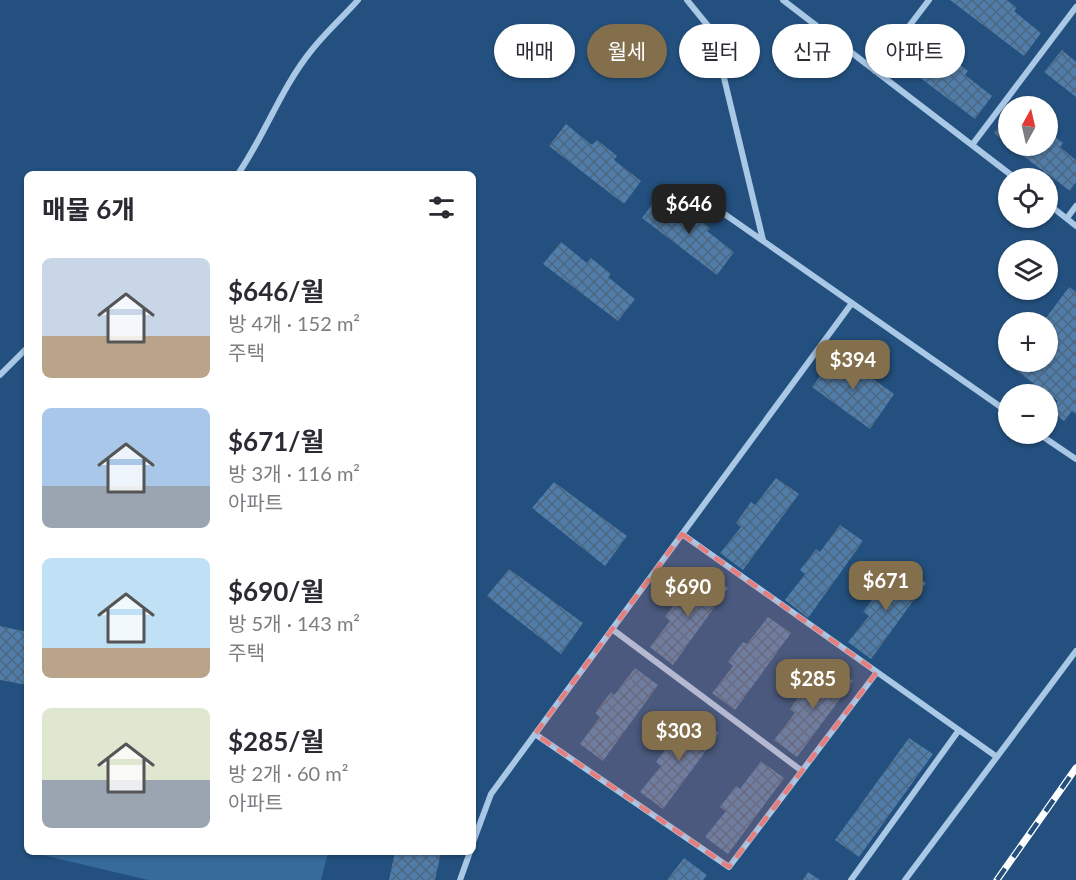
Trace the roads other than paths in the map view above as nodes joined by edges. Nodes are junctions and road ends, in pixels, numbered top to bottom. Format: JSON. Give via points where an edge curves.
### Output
{"nodes":[{"id":1,"x":358,"y":0,"type":"edge"},
{"id":2,"x":687,"y":0,"type":"edge"},
{"id":3,"x":783,"y":0,"type":"edge"},
{"id":4,"x":929,"y":0,"type":"edge"},
{"id":5,"x":1076,"y":7,"type":"edge"},
{"id":6,"x":911,"y":24,"type":"edge"},
{"id":7,"x":865,"y":63,"type":"edge"},
{"id":8,"x":884,"y":78,"type":"edge"},
{"id":9,"x":972,"y":146,"type":"junction"},
{"id":10,"x":1002,"y":168,"type":"edge"},
{"id":11,"x":240,"y":171,"type":"edge"},
{"id":12,"x":702,"y":198,"type":"dead end"},
{"id":13,"x":1076,"y":206,"type":"edge"},
{"id":14,"x":1058,"y":211,"type":"edge"},
{"id":15,"x":1067,"y":218,"type":"junction"},
{"id":16,"x":1076,"y":226,"type":"edge"},
{"id":17,"x":763,"y":241,"type":"junction"},
{"id":18,"x":852,"y":303,"type":"junction"},
{"id":19,"x":24,"y":351,"type":"edge"},
{"id":20,"x":0,"y":375,"type":"edge"},
{"id":21,"x":998,"y":405,"type":"edge"},
{"id":22,"x":1054,"y":444,"type":"edge"},
{"id":23,"x":1076,"y":459,"type":"edge"},
{"id":24,"x":682,"y":534,"type":"junction"},
{"id":25,"x":612,"y":629,"type":"junction"},
{"id":26,"x":1076,"y":651,"type":"edge"},
{"id":27,"x":877,"y":672,"type":"junction"},
{"id":28,"x":959,"y":730,"type":"junction"},
{"id":29,"x":535,"y":734,"type":"junction"},
{"id":30,"x":997,"y":757,"type":"junction"},
{"id":31,"x":802,"y":771,"type":"junction"},
{"id":32,"x":476,"y":834,"type":"edge"},
{"id":33,"x":469,"y":855,"type":"edge"},
{"id":34,"x":460,"y":880,"type":"edge"},
{"id":35,"x":851,"y":880,"type":"edge"},
{"id":36,"x":905,"y":880,"type":"edge"}],
"edges":[{"from":1,"to":11,"type":"street","via":[[310,51]]},
{"from":2,"to":17,"type":"street","via":[[713,32]]},
{"from":3,"to":7,"type":"street"},
{"from":4,"to":6,"type":"street"},
{"from":5,"to":9,"type":"street"},
{"from":8,"to":9,"type":"street"},
{"from":9,"to":10,"type":"street"},
{"from":12,"to":17,"type":"street"},
{"from":13,"to":15,"type":"street"},
{"from":14,"to":15,"type":"street"},
{"from":15,"to":16,"type":"street"},
{"from":17,"to":18,"type":"street"},
{"from":18,"to":21,"type":"street"},
{"from":18,"to":24,"type":"street"},
{"from":19,"to":20,"type":"street"},
{"from":22,"to":23,"type":"street"},
{"from":24,"to":25,"type":"street"},
{"from":24,"to":27,"type":"street"},
{"from":25,"to":29,"type":"street"},
{"from":25,"to":31,"type":"street"},
{"from":26,"to":30,"type":"street"},
{"from":27,"to":28,"type":"street"},
{"from":27,"to":31,"type":"street"},
{"from":28,"to":30,"type":"street"},
{"from":28,"to":35,"type":"street"},
{"from":29,"to":31,"type":"street","via":[[729,867]]},
{"from":29,"to":32,"type":"street","via":[[491,794]]},
{"from":30,"to":36,"type":"street"},
{"from":33,"to":34,"type":"street"}]}
